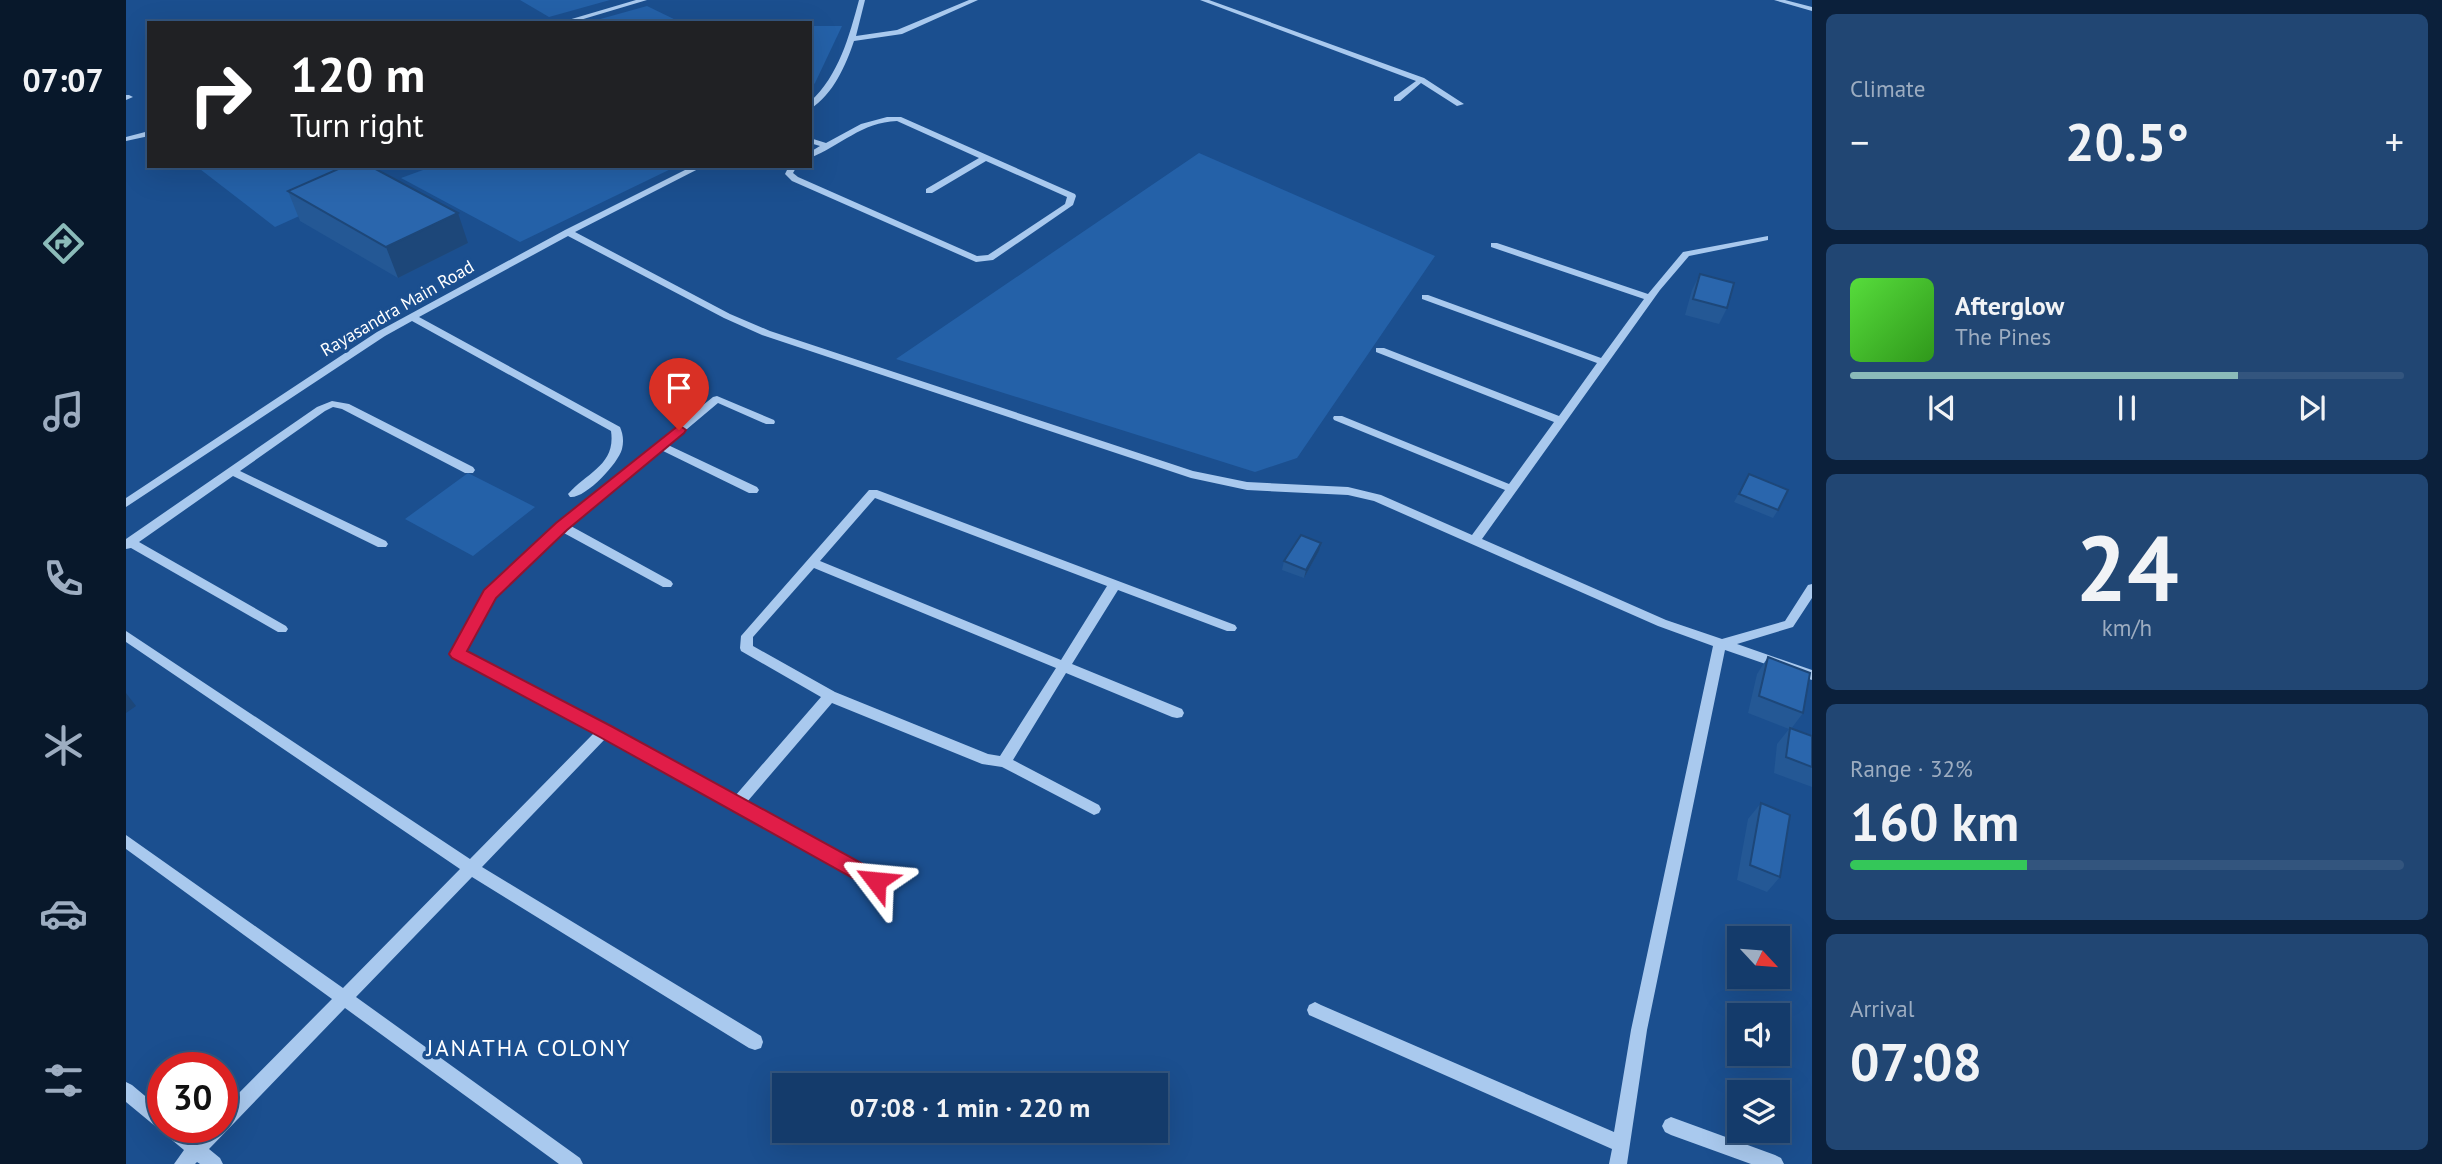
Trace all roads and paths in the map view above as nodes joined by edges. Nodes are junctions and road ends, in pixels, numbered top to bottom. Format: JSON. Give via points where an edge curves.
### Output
{"nodes":[{"id":1,"x":644,"y":0,"type":"edge"},
{"id":2,"x":862,"y":0,"type":"edge"},
{"id":3,"x":975,"y":0,"type":"edge"},
{"id":4,"x":1203,"y":0,"type":"edge"},
{"id":5,"x":1777,"y":0,"type":"edge"},
{"id":6,"x":1812,"y":9,"type":"edge"},
{"id":7,"x":568,"y":21,"type":"edge"},
{"id":8,"x":853,"y":39,"type":"junction"},
{"id":9,"x":1421,"y":80,"type":"junction"},
{"id":10,"x":1396,"y":99,"type":"dead end"},
{"id":11,"x":1460,"y":104,"type":"dead end"},
{"id":12,"x":812,"y":105,"type":"edge"},
{"id":13,"x":147,"y":134,"type":"edge"},
{"id":14,"x":126,"y":139,"type":"edge"},
{"id":15,"x":812,"y":141,"type":"edge"},
{"id":16,"x":827,"y":146,"type":"junction"},
{"id":17,"x":812,"y":155,"type":"edge"},
{"id":18,"x":987,"y":157,"type":"junction"},
{"id":19,"x":697,"y":168,"type":"edge"},
{"id":20,"x":792,"y":168,"type":"edge"},
{"id":21,"x":929,"y":191,"type":"dead end"},
{"id":22,"x":568,"y":232,"type":"junction"},
{"id":23,"x":1765,"y":238,"type":"dead end"},
{"id":24,"x":1494,"y":246,"type":"dead end"},
{"id":25,"x":1424,"y":297,"type":"dead end"},
{"id":26,"x":1650,"y":298,"type":"junction"},
{"id":27,"x":412,"y":317,"type":"junction"},
{"id":28,"x":1380,"y":350,"type":"dead end"},
{"id":29,"x":1604,"y":362,"type":"junction"},
{"id":30,"x":1338,"y":418,"type":"dead end"},
{"id":31,"x":1561,"y":421,"type":"junction"},
{"id":32,"x":770,"y":422,"type":"dead end"},
{"id":33,"x":660,"y":446,"type":"junction"},
{"id":34,"x":469,"y":470,"type":"dead end"},
{"id":35,"x":232,"y":471,"type":"junction"},
{"id":36,"x":1512,"y":489,"type":"junction"},
{"id":37,"x":753,"y":490,"type":"dead end"},
{"id":38,"x":574,"y":494,"type":"dead end"},
{"id":39,"x":126,"y":503,"type":"edge"},
{"id":40,"x":561,"y":526,"type":"junction"},
{"id":41,"x":1474,"y":541,"type":"junction"},
{"id":42,"x":128,"y":543,"type":"edge"},
{"id":43,"x":382,"y":544,"type":"dead end"},
{"id":44,"x":812,"y":562,"type":"junction"},
{"id":45,"x":667,"y":584,"type":"dead end"},
{"id":46,"x":1115,"y":584,"type":"junction"},
{"id":47,"x":1812,"y":589,"type":"edge"},
{"id":48,"x":1231,"y":628,"type":"dead end"},
{"id":49,"x":282,"y":629,"type":"dead end"},
{"id":50,"x":126,"y":635,"type":"edge"},
{"id":51,"x":1720,"y":644,"type":"junction"},
{"id":52,"x":1065,"y":666,"type":"junction"},
{"id":53,"x":1812,"y":675,"type":"edge"},
{"id":54,"x":830,"y":696,"type":"junction"},
{"id":55,"x":1177,"y":713,"type":"dead end"},
{"id":56,"x":605,"y":731,"type":"junction"},
{"id":57,"x":1004,"y":762,"type":"junction"},
{"id":58,"x":737,"y":804,"type":"junction"},
{"id":59,"x":1094,"y":809,"type":"dead end"},
{"id":60,"x":126,"y":841,"type":"edge"},
{"id":61,"x":471,"y":868,"type":"junction"},
{"id":62,"x":876,"y":881,"type":"dead end"},
{"id":63,"x":343,"y":998,"type":"junction"},
{"id":64,"x":1315,"y":1010,"type":"dead end"},
{"id":65,"x":755,"y":1042,"type":"dead end"},
{"id":66,"x":126,"y":1091,"type":"edge"},
{"id":67,"x":238,"y":1106,"type":"edge"},
{"id":68,"x":147,"y":1109,"type":"edge"},
{"id":69,"x":1671,"y":1126,"type":"dead end"},
{"id":70,"x":188,"y":1143,"type":"edge"},
{"id":71,"x":203,"y":1143,"type":"edge"},
{"id":72,"x":1621,"y":1144,"type":"junction"},
{"id":73,"x":196,"y":1150,"type":"junction"},
{"id":74,"x":183,"y":1164,"type":"edge"},
{"id":75,"x":214,"y":1164,"type":"edge"},
{"id":76,"x":574,"y":1164,"type":"edge"},
{"id":77,"x":1618,"y":1164,"type":"edge"},
{"id":78,"x":1775,"y":1164,"type":"edge"}],
"edges":[{"from":1,"to":7,"type":"street"},
{"from":2,"to":8,"type":"street"},
{"from":3,"to":8,"type":"street","via":[[899,32]]},
{"from":4,"to":9,"type":"street"},
{"from":5,"to":6,"type":"street"},
{"from":8,"to":12,"type":"street","via":[[831,84]]},
{"from":9,"to":10,"type":"street"},
{"from":9,"to":11,"type":"street"},
{"from":13,"to":14,"type":"street"},
{"from":15,"to":16,"type":"street"},
{"from":16,"to":17,"type":"street"},
{"from":16,"to":18,"type":"street","via":[[886,118]]},
{"from":18,"to":20,"type":"street","via":[[1072,196],[1069,205],[990,258],[976,259],[795,179],[789,174]]},
{"from":18,"to":21,"type":"street"},
{"from":19,"to":22,"type":"street","name":"Rayasandra Main Road"},
{"from":22,"to":27,"type":"street","name":"Rayasandra Main Road"},
{"from":22,"to":41,"type":"street","via":[[727,316],[790,341],[1191,474],[1247,486],[1348,491],[1377,498]]},
{"from":23,"to":26,"type":"street","via":[[1686,254]]},
{"from":24,"to":26,"type":"street"},
{"from":25,"to":29,"type":"street"},
{"from":26,"to":29,"type":"street"},
{"from":27,"to":38,"type":"street","via":[[616,429],[619,449],[612,461]]},
{"from":27,"to":39,"type":"street","name":"Rayasandra Main Road","via":[[304,383]]},
{"from":28,"to":31,"type":"street"},
{"from":29,"to":31,"type":"street"},
{"from":30,"to":36,"type":"street"},
{"from":31,"to":36,"type":"street"},
{"from":32,"to":33,"type":"street","via":[[717,399]]},
{"from":33,"to":37,"type":"street"},
{"from":33,"to":40,"type":"street"},
{"from":34,"to":35,"type":"street","via":[[345,406],[332,404]]},
{"from":35,"to":42,"type":"street"},
{"from":35,"to":43,"type":"street"},
{"from":36,"to":41,"type":"street"},
{"from":40,"to":45,"type":"street"},
{"from":40,"to":56,"type":"street","via":[[490,594],[458,654]]},
{"from":41,"to":51,"type":"street"},
{"from":42,"to":49,"type":"street"},
{"from":44,"to":46,"type":"street","via":[[873,493]]},
{"from":44,"to":52,"type":"street"},
{"from":44,"to":54,"type":"street","via":[[747,636],[746,648]]},
{"from":46,"to":48,"type":"street"},
{"from":46,"to":52,"type":"street"},
{"from":47,"to":51,"type":"street","via":[[1789,624]]},
{"from":50,"to":61,"type":"street"},
{"from":51,"to":53,"type":"street"},
{"from":51,"to":72,"type":"street","via":[[1639,1030]]},
{"from":52,"to":55,"type":"street"},
{"from":52,"to":57,"type":"street"},
{"from":54,"to":57,"type":"street","via":[[987,760]]},
{"from":54,"to":58,"type":"street"},
{"from":56,"to":58,"type":"street"},
{"from":56,"to":61,"type":"street"},
{"from":57,"to":59,"type":"street"},
{"from":58,"to":62,"type":"street"},
{"from":60,"to":63,"type":"street"},
{"from":61,"to":63,"type":"street"},
{"from":61,"to":65,"type":"street"},
{"from":63,"to":67,"type":"street"},
{"from":63,"to":76,"type":"street"},
{"from":64,"to":72,"type":"street"},
{"from":66,"to":68,"type":"street"},
{"from":69,"to":78,"type":"street"},
{"from":70,"to":73,"type":"street"},
{"from":71,"to":73,"type":"street"},
{"from":72,"to":77,"type":"street"},
{"from":73,"to":74,"type":"street"},
{"from":73,"to":75,"type":"street"}]}
